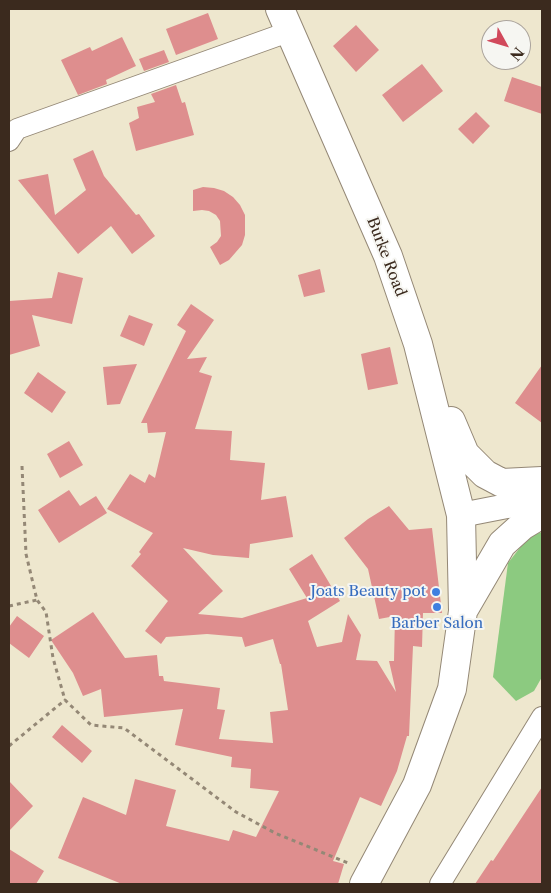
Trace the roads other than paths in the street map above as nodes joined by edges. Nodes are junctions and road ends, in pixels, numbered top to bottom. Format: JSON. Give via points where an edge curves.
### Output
{"nodes":[{"id":1,"x":286,"y":20,"type":"edge"},
{"id":2,"x":9,"y":141,"type":"edge"},
{"id":3,"x":418,"y":344,"type":"junction"},
{"id":4,"x":542,"y":482,"type":"edge"},
{"id":5,"x":542,"y":503,"type":"edge"},
{"id":6,"x":542,"y":514,"type":"edge"},
{"id":7,"x":461,"y":515,"type":"junction"},
{"id":8,"x":462,"y":611,"type":"junction"},
{"id":9,"x":542,"y":717,"type":"edge"},
{"id":10,"x":368,"y":878,"type":"edge"},
{"id":11,"x":440,"y":884,"type":"edge"}],
"edges":[{"from":1,"to":2,"type":"street","via":[[17,129]]},
{"from":1,"to":3,"type":"main road","name":"Burke Road","via":[[388,256]]},
{"from":3,"to":4,"type":"main road","via":[[465,454],[476,466],[502,483]]},
{"from":3,"to":7,"type":"main road","name":"Burke Road"},
{"from":5,"to":7,"type":"street"},
{"from":6,"to":8,"type":"main road","via":[[502,544]]},
{"from":7,"to":8,"type":"main road","name":"Burke Road"},
{"from":8,"to":10,"type":"main road","name":"Burke Road","via":[[452,689],[417,785]]},
{"from":9,"to":11,"type":"street"}]}
